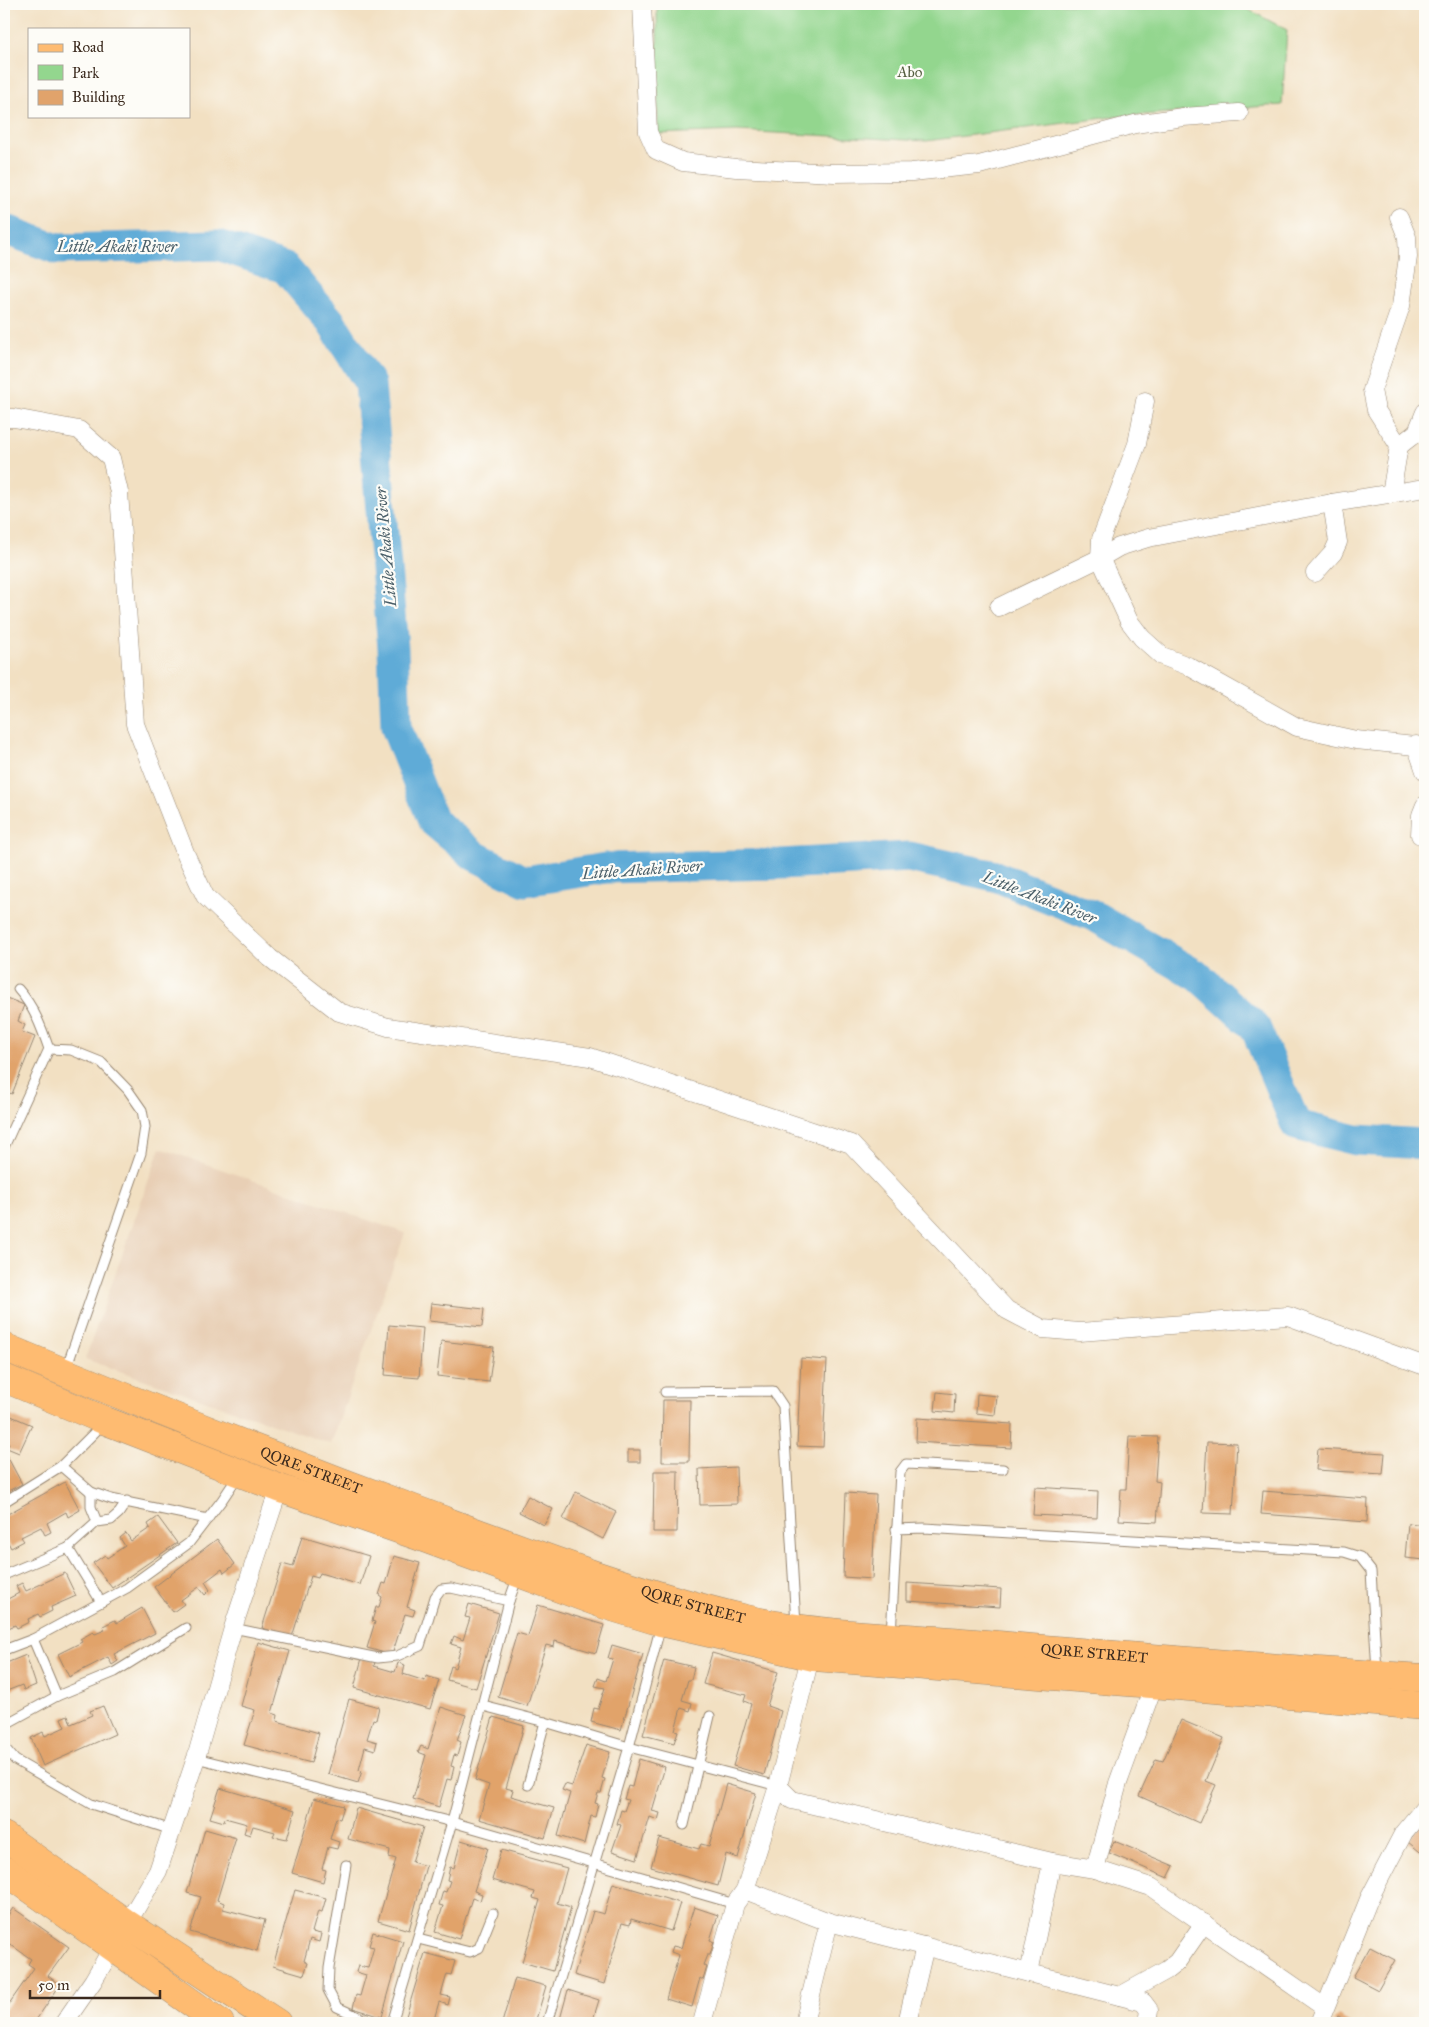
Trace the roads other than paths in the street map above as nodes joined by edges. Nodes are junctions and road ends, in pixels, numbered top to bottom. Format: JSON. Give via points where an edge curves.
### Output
{"nodes":[{"id":1,"x":642,"y":4,"type":"edge"},
{"id":2,"x":1239,"y":113,"type":"dead end"},
{"id":3,"x":1399,"y":217,"type":"dead end"},
{"id":4,"x":1145,"y":401,"type":"dead end"},
{"id":5,"x":1425,"y":412,"type":"edge"},
{"id":6,"x":4,"y":418,"type":"edge"},
{"id":7,"x":1399,"y":446,"type":"junction"},
{"id":8,"x":1425,"y":488,"type":"edge"},
{"id":9,"x":1391,"y":494,"type":"junction"},
{"id":10,"x":1332,"y":503,"type":"junction"},
{"id":11,"x":1100,"y":558,"type":"junction"},
{"id":12,"x":1314,"y":573,"type":"dead end"},
{"id":13,"x":1000,"y":607,"type":"dead end"},
{"id":14,"x":1421,"y":746,"type":"edge"},
{"id":15,"x":1425,"y":771,"type":"edge"},
{"id":16,"x":1425,"y":805,"type":"edge"},
{"id":17,"x":1420,"y":835,"type":"dead end"},
{"id":18,"x":18,"y":989,"type":"dead end"},
{"id":19,"x":49,"y":1049,"type":"junction"},
{"id":20,"x":4,"y":1147,"type":"edge"},
{"id":21,"x":4,"y":1347,"type":"edge"},
{"id":22,"x":1425,"y":1366,"type":"edge"},
{"id":23,"x":64,"y":1372,"type":"junction"},
{"id":24,"x":4,"y":1378,"type":"edge"},
{"id":25,"x":665,"y":1392,"type":"dead end"},
{"id":26,"x":106,"y":1421,"type":"junction"},
{"id":27,"x":61,"y":1466,"type":"junction"},
{"id":28,"x":1003,"y":1469,"type":"dead end"},
{"id":29,"x":241,"y":1471,"type":"junction"},
{"id":30,"x":279,"y":1488,"type":"junction"},
{"id":31,"x":92,"y":1492,"type":"junction"},
{"id":32,"x":127,"y":1501,"type":"junction"},
{"id":33,"x":4,"y":1502,"type":"edge"},
{"id":34,"x":208,"y":1518,"type":"junction"},
{"id":35,"x":97,"y":1522,"type":"junction"},
{"id":36,"x":896,"y":1529,"type":"junction"},
{"id":37,"x":68,"y":1548,"type":"junction"},
{"id":38,"x":519,"y":1574,"type":"junction"},
{"id":39,"x":4,"y":1575,"type":"edge"},
{"id":40,"x":101,"y":1602,"type":"junction"},
{"id":41,"x":509,"y":1602,"type":"junction"},
{"id":42,"x":662,"y":1622,"type":"junction"},
{"id":43,"x":186,"y":1628,"type":"dead end"},
{"id":44,"x":233,"y":1628,"type":"junction"},
{"id":45,"x":890,"y":1638,"type":"junction"},
{"id":46,"x":33,"y":1639,"type":"junction"},
{"id":47,"x":810,"y":1639,"type":"junction"},
{"id":48,"x":4,"y":1650,"type":"edge"},
{"id":49,"x":1377,"y":1675,"type":"junction"},
{"id":50,"x":1425,"y":1678,"type":"edge"},
{"id":51,"x":1154,"y":1684,"type":"junction"},
{"id":52,"x":57,"y":1696,"type":"junction"},
{"id":53,"x":484,"y":1706,"type":"junction"},
{"id":54,"x":1425,"y":1706,"type":"edge"},
{"id":55,"x":710,"y":1716,"type":"dead end"},
{"id":56,"x":545,"y":1722,"type":"junction"},
{"id":57,"x":4,"y":1725,"type":"edge"},
{"id":58,"x":4,"y":1746,"type":"edge"},
{"id":59,"x":629,"y":1747,"type":"junction"},
{"id":60,"x":196,"y":1758,"type":"junction"},
{"id":61,"x":699,"y":1766,"type":"junction"},
{"id":62,"x":528,"y":1785,"type":"dead end"},
{"id":63,"x":778,"y":1786,"type":"junction"},
{"id":64,"x":1425,"y":1807,"type":"edge"},
{"id":65,"x":452,"y":1822,"type":"junction"},
{"id":66,"x":684,"y":1826,"type":"dead end"},
{"id":67,"x":172,"y":1830,"type":"junction"},
{"id":68,"x":4,"y":1836,"type":"edge"},
{"id":69,"x":594,"y":1862,"type":"junction"},
{"id":70,"x":1052,"y":1862,"type":"junction"},
{"id":71,"x":346,"y":1865,"type":"dead end"},
{"id":72,"x":4,"y":1870,"type":"edge"},
{"id":73,"x":1096,"y":1870,"type":"junction"},
{"id":74,"x":740,"y":1897,"type":"junction"},
{"id":75,"x":493,"y":1913,"type":"dead end"},
{"id":76,"x":829,"y":1922,"type":"junction"},
{"id":77,"x":1204,"y":1923,"type":"junction"},
{"id":78,"x":127,"y":1924,"type":"junction"},
{"id":79,"x":418,"y":1939,"type":"junction"},
{"id":80,"x":925,"y":1946,"type":"junction"},
{"id":81,"x":112,"y":1948,"type":"junction"},
{"id":82,"x":1029,"y":1973,"type":"junction"},
{"id":83,"x":1120,"y":1996,"type":"junction"},
{"id":84,"x":1321,"y":2015,"type":"edge"},
{"id":85,"x":64,"y":2023,"type":"edge"},
{"id":86,"x":220,"y":2023,"type":"edge"},
{"id":87,"x":277,"y":2023,"type":"edge"},
{"id":88,"x":372,"y":2023,"type":"edge"},
{"id":89,"x":392,"y":2023,"type":"edge"},
{"id":90,"x":547,"y":2023,"type":"edge"},
{"id":91,"x":702,"y":2023,"type":"edge"},
{"id":92,"x":804,"y":2023,"type":"edge"},
{"id":93,"x":907,"y":2023,"type":"edge"},
{"id":94,"x":1147,"y":2023,"type":"edge"}],
"edges":[{"from":1,"to":2,"type":"street","via":[[648,132],[656,150],[683,162],[834,173],[912,172],[979,165],[1135,124]]},
{"from":3,"to":7,"type":"street","via":[[1407,236],[1408,257],[1401,306],[1372,390],[1376,410]]},
{"from":4,"to":11,"type":"street","via":[[1137,444],[1101,540]]},
{"from":5,"to":7,"type":"street","via":[[1417,432]]},
{"from":6,"to":22,"type":"street","via":[[79,430],[110,458],[119,492],[135,724],[186,855],[205,896],[270,958],[340,1012],[388,1027],[590,1057],[851,1144],[1007,1310],[1043,1329],[1080,1332],[1288,1316]]},
{"from":7,"to":9,"type":"street"},
{"from":8,"to":9,"type":"street"},
{"from":9,"to":10,"type":"street"},
{"from":10,"to":11,"type":"street","via":[[1148,538],[1118,547]]},
{"from":10,"to":12,"type":"street","via":[[1338,542],[1333,553]]},
{"from":11,"to":13,"type":"street"},
{"from":11,"to":14,"type":"street","via":[[1129,621],[1162,656],[1188,666],[1297,727],[1356,740]]},
{"from":14,"to":15,"type":"street"},
{"from":16,"to":17,"type":"street"},
{"from":18,"to":19,"type":"lane","via":[[30,1004]]},
{"from":19,"to":20,"type":"lane"},
{"from":19,"to":23,"type":"lane","via":[[71,1050],[101,1062],[142,1110],[145,1127],[141,1153]]},
{"from":21,"to":23,"type":"main road","name":"QORE STREET"},
{"from":23,"to":47,"type":"main road","name":"QORE STREET","via":[[324,1476],[567,1566]]},
{"from":24,"to":26,"type":"main road","name":"QORE STREET"},
{"from":25,"to":47,"type":"lane","via":[[773,1391],[783,1406]]},
{"from":26,"to":27,"type":"lane"},
{"from":26,"to":29,"type":"main road","name":"QORE STREET"},
{"from":27,"to":31,"type":"lane"},
{"from":27,"to":33,"type":"lane"},
{"from":28,"to":36,"type":"lane","via":[[906,1464],[900,1472]]},
{"from":29,"to":30,"type":"main road","name":"QORE STREET"},
{"from":29,"to":34,"type":"lane"},
{"from":30,"to":38,"type":"main road","name":"QORE STREET"},
{"from":30,"to":44,"type":"street"},
{"from":31,"to":32,"type":"lane"},
{"from":31,"to":35,"type":"lane","via":[[91,1507]]},
{"from":32,"to":34,"type":"lane"},
{"from":32,"to":35,"type":"lane","via":[[111,1520]]},
{"from":34,"to":40,"type":"lane","via":[[189,1543],[127,1588]]},
{"from":35,"to":37,"type":"lane"},
{"from":36,"to":45,"type":"lane"},
{"from":36,"to":49,"type":"lane","via":[[934,1528],[1344,1552],[1360,1557],[1370,1571]]},
{"from":37,"to":39,"type":"lane"},
{"from":37,"to":40,"type":"lane"},
{"from":38,"to":41,"type":"lane"},
{"from":38,"to":42,"type":"main road","name":"QORE STREET","via":[[605,1606]]},
{"from":40,"to":46,"type":"lane"},
{"from":41,"to":44,"type":"lane","via":[[451,1588],[441,1589],[435,1597],[420,1646],[397,1656],[378,1658]]},
{"from":41,"to":53,"type":"lane"},
{"from":42,"to":47,"type":"main road","name":"QORE STREET"},
{"from":42,"to":59,"type":"lane"},
{"from":43,"to":52,"type":"lane","via":[[115,1672]]},
{"from":44,"to":60,"type":"street"},
{"from":45,"to":47,"type":"main road","name":"QORE STREET"},
{"from":45,"to":49,"type":"main road","name":"QORE STREET"},
{"from":46,"to":48,"type":"lane"},
{"from":46,"to":52,"type":"lane"},
{"from":47,"to":51,"type":"main road","name":"QORE STREET"},
{"from":47,"to":63,"type":"street","via":[[808,1666]]},
{"from":49,"to":50,"type":"main road","name":"QORE STREET"},
{"from":51,"to":54,"type":"main road","name":"QORE STREET"},
{"from":51,"to":73,"type":"street","via":[[1118,1784]]},
{"from":52,"to":57,"type":"lane"},
{"from":53,"to":56,"type":"lane"},
{"from":53,"to":65,"type":"lane"},
{"from":55,"to":61,"type":"lane"},
{"from":56,"to":59,"type":"lane"},
{"from":56,"to":62,"type":"lane"},
{"from":58,"to":67,"type":"lane","via":[[15,1760],[91,1804]]},
{"from":59,"to":61,"type":"lane"},
{"from":59,"to":69,"type":"lane"},
{"from":60,"to":65,"type":"lane"},
{"from":60,"to":67,"type":"street"},
{"from":61,"to":63,"type":"lane"},
{"from":61,"to":66,"type":"lane"},
{"from":63,"to":70,"type":"street","via":[[792,1800]]},
{"from":63,"to":74,"type":"street"},
{"from":64,"to":84,"type":"street","via":[[1404,1832],[1369,1899]]},
{"from":65,"to":69,"type":"lane"},
{"from":65,"to":79,"type":"lane"},
{"from":67,"to":78,"type":"street","via":[[158,1871]]},
{"from":68,"to":78,"type":"main road"},
{"from":69,"to":74,"type":"lane"},
{"from":69,"to":90,"type":"lane"},
{"from":70,"to":73,"type":"street"},
{"from":70,"to":82,"type":"street"},
{"from":71,"to":88,"type":"lane","via":[[328,1990],[337,2007]]},
{"from":72,"to":81,"type":"main road"},
{"from":73,"to":77,"type":"street","via":[[1151,1887]]},
{"from":74,"to":76,"type":"street"},
{"from":74,"to":91,"type":"street"},
{"from":75,"to":79,"type":"lane","via":[[479,1948],[470,1952]]},
{"from":76,"to":80,"type":"street"},
{"from":76,"to":92,"type":"street"},
{"from":77,"to":83,"type":"street","via":[[1177,1962]]},
{"from":77,"to":84,"type":"street"},
{"from":78,"to":81,"type":"street"},
{"from":78,"to":87,"type":"main road"},
{"from":79,"to":89,"type":"lane"},
{"from":80,"to":82,"type":"street"},
{"from":80,"to":93,"type":"street"},
{"from":81,"to":85,"type":"street"},
{"from":81,"to":86,"type":"main road"},
{"from":82,"to":83,"type":"street"},
{"from":83,"to":94,"type":"street","via":[[1142,2002],[1149,2010]]}]}
